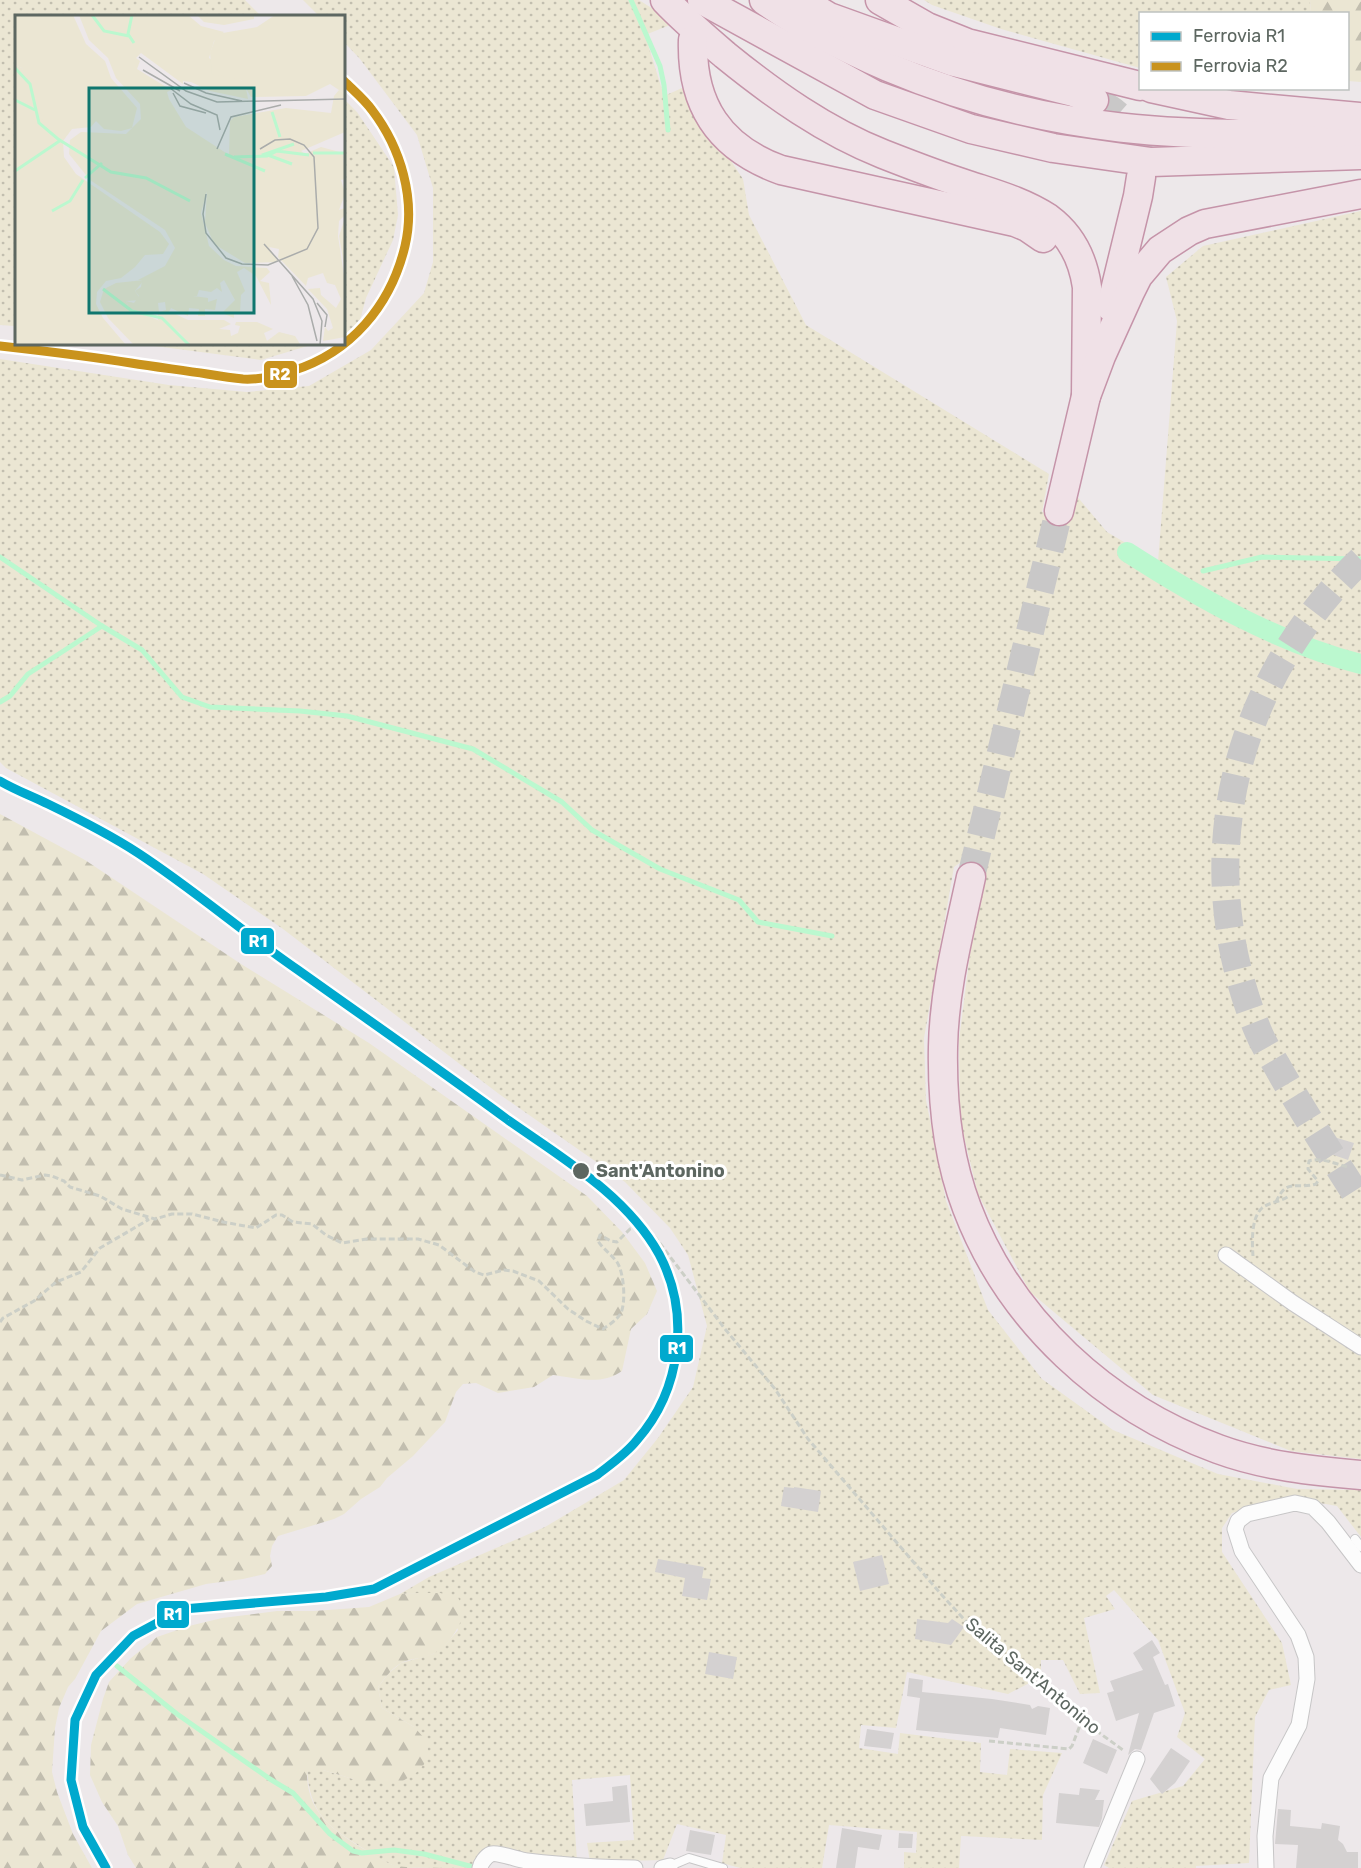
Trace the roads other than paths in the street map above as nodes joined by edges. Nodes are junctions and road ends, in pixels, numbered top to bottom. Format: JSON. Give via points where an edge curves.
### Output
{"nodes":[{"id":1,"x":664,"y":0,"type":"edge"},
{"id":2,"x":702,"y":0,"type":"edge"},
{"id":3,"x":764,"y":0,"type":"edge"},
{"id":4,"x":801,"y":0,"type":"edge"},
{"id":5,"x":880,"y":0,"type":"edge"},
{"id":6,"x":693,"y":40,"type":"dead end"},
{"id":7,"x":1139,"y":86,"type":"edge"},
{"id":8,"x":1160,"y":90,"type":"edge"},
{"id":9,"x":1094,"y":100,"type":"tunnel mouth"},
{"id":10,"x":1361,"y":117,"type":"edge"},
{"id":11,"x":1361,"y":131,"type":"edge"},
{"id":12,"x":1361,"y":155,"type":"edge"},
{"id":13,"x":1141,"y":177,"type":"tunnel mouth"},
{"id":14,"x":1361,"y":194,"type":"edge"},
{"id":15,"x":1087,"y":323,"type":"junction"},
{"id":16,"x":1101,"y":356,"type":"junction"},
{"id":17,"x":1086,"y":396,"type":"junction"},
{"id":18,"x":1059,"y":511,"type":"tunnel mouth"},
{"id":19,"x":971,"y":877,"type":"tunnel mouth"},
{"id":20,"x":1226,"y":1255,"type":"dead end"},
{"id":21,"x":1361,"y":1347,"type":"edge"},
{"id":22,"x":1361,"y":1475,"type":"edge"},
{"id":23,"x":1355,"y":1539,"type":"dead end"},
{"id":24,"x":1361,"y":1547,"type":"edge"},
{"id":25,"x":1361,"y":1564,"type":"edge"},
{"id":26,"x":1137,"y":1759,"type":"road end"},
{"id":27,"x":666,"y":1867,"type":"edge"},
{"id":28,"x":480,"y":1868,"type":"edge"},
{"id":29,"x":635,"y":1868,"type":"edge"},
{"id":30,"x":723,"y":1868,"type":"edge"},
{"id":31,"x":1092,"y":1868,"type":"edge"},
{"id":32,"x":1266,"y":1868,"type":"edge"}],
"edges":[{"from":1,"to":15,"type":"highway","via":[[749,75],[839,134],[880,153],[1007,198],[1047,218],[1067,236],[1081,261],[1087,287]]},
{"from":2,"to":12,"type":"highway","via":[[875,95],[971,129],[1053,148],[1151,162]]},
{"from":3,"to":11,"type":"highway","via":[[805,26],[879,63],[942,88],[1019,111],[1103,126],[1192,134]]},
{"from":4,"to":9,"type":"highway","via":[[829,17],[954,62]]},
{"from":5,"to":7,"type":"highway","via":[[927,27],[967,43]]},
{"from":6,"to":15,"type":"highway","via":[[700,98],[723,135],[748,156],[781,170],[1027,227],[1048,242],[1066,264]]},
{"from":8,"to":10,"type":"highway","via":[[1229,105]]},
{"from":13,"to":16,"type":"highway"},
{"from":14,"to":16,"type":"highway","via":[[1222,219],[1173,240],[1138,276]]},
{"from":15,"to":17,"type":"highway"},
{"from":16,"to":17,"type":"highway"},
{"from":17,"to":18,"type":"highway"},
{"from":19,"to":22,"type":"highway","via":[[949,983],[943,1076],[958,1178],[981,1241],[996,1267],[1050,1339],[1092,1378],[1136,1409],[1221,1450],[1269,1463]]},
{"from":20,"to":21,"type":"street"},
{"from":23,"to":24,"type":"lane"},
{"from":25,"to":32,"type":"street","via":[[1313,1507],[1295,1503],[1247,1514],[1235,1529],[1242,1551],[1298,1635],[1306,1657],[1307,1679],[1299,1725],[1271,1778]]},
{"from":26,"to":31,"type":"street"},
{"from":27,"to":30,"type":"lane","via":[[689,1858]]},
{"from":28,"to":29,"type":"street","via":[[494,1853],[567,1866]]}]}
